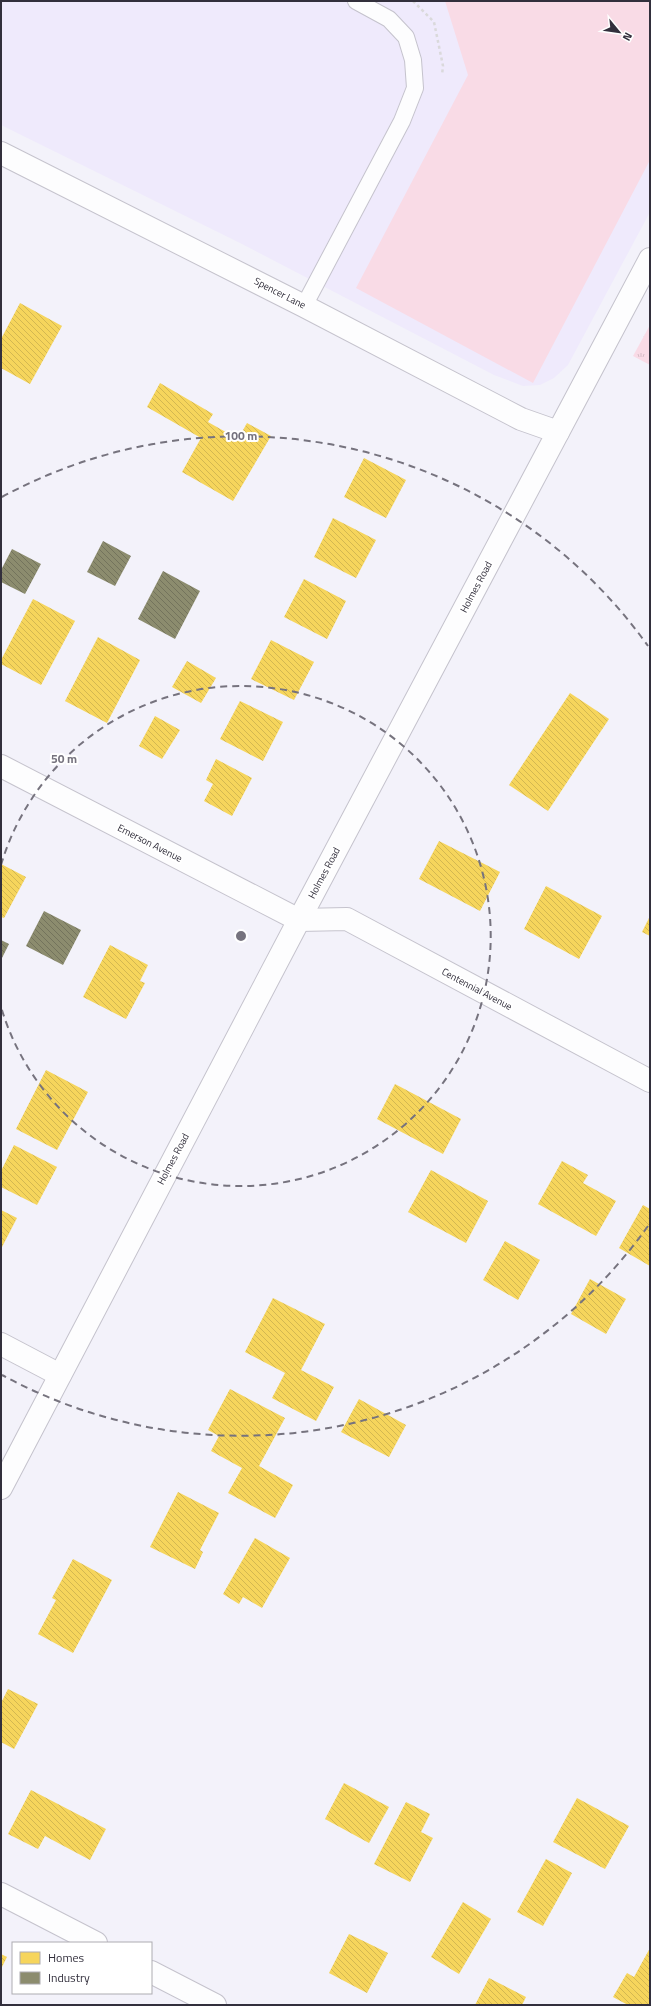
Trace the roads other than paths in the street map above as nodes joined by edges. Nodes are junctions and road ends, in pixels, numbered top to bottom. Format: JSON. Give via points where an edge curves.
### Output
{"nodes":[{"id":1,"x":356,"y":1,"type":"edge"},
{"id":2,"x":1,"y":153,"type":"edge"},
{"id":3,"x":650,"y":259,"type":"edge"},
{"id":4,"x":304,"y":306,"type":"junction"},
{"id":5,"x":558,"y":432,"type":"junction"},
{"id":6,"x":1,"y":766,"type":"edge"},
{"id":7,"x":299,"y":920,"type":"junction"},
{"id":8,"x":650,"y":1081,"type":"edge"},
{"id":9,"x":1,"y":1344,"type":"edge"},
{"id":10,"x":60,"y":1375,"type":"junction"},
{"id":11,"x":1,"y":1488,"type":"edge"},
{"id":12,"x":1,"y":1894,"type":"edge"},
{"id":13,"x":94,"y":1942,"type":"edge"},
{"id":14,"x":152,"y":1973,"type":"edge"},
{"id":15,"x":215,"y":2005,"type":"edge"}],
"edges":[{"from":1,"to":4,"type":"lane","via":[[390,19],[406,37],[413,60],[415,88],[402,121]]},
{"from":2,"to":4,"type":"street","name":"Spencer Lane"},
{"from":3,"to":5,"type":"street","name":"Holmes Road"},
{"from":4,"to":5,"type":"street","name":"Spencer Lane","via":[[521,419]]},
{"from":5,"to":7,"type":"street","name":"Holmes Road"},
{"from":6,"to":7,"type":"street","name":"Emerson Avenue"},
{"from":7,"to":8,"type":"street","name":"Centennial Avenue","via":[[347,919]]},
{"from":7,"to":10,"type":"street","name":"Holmes Road"},
{"from":9,"to":10,"type":"street"},
{"from":10,"to":11,"type":"street","name":"Holmes Road"},
{"from":12,"to":13,"type":"street"},
{"from":14,"to":15,"type":"street"}]}
